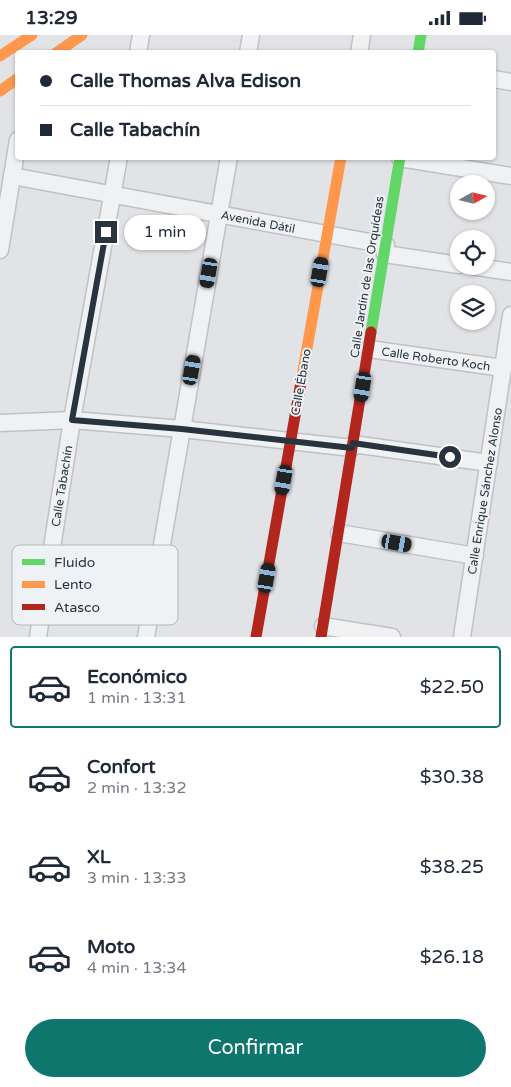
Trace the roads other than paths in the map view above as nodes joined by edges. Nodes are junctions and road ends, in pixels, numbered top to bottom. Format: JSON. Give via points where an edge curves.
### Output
{"nodes":[{"id":1,"x":7,"y":35,"type":"edge"},
{"id":2,"x":82,"y":35,"type":"edge"},
{"id":3,"x":141,"y":35,"type":"edge"},
{"id":4,"x":251,"y":35,"type":"edge"},
{"id":5,"x":362,"y":35,"type":"edge"},
{"id":6,"x":421,"y":35,"type":"edge"},
{"id":7,"x":29,"y":37,"type":"edge"},
{"id":8,"x":60,"y":50,"type":"edge"},
{"id":9,"x":138,"y":50,"type":"edge"},
{"id":10,"x":248,"y":50,"type":"edge"},
{"id":11,"x":360,"y":50,"type":"edge"},
{"id":12,"x":418,"y":50,"type":"edge"},
{"id":13,"x":0,"y":56,"type":"edge"},
{"id":14,"x":496,"y":79,"type":"edge"},
{"id":15,"x":15,"y":80,"type":"edge"},
{"id":16,"x":511,"y":82,"type":"edge"},
{"id":17,"x":0,"y":91,"type":"edge"},
{"id":18,"x":15,"y":158,"type":"edge"},
{"id":19,"x":118,"y":160,"type":"edge"},
{"id":20,"x":229,"y":160,"type":"edge"},
{"id":21,"x":340,"y":160,"type":"edge"},
{"id":22,"x":400,"y":160,"type":"edge"},
{"id":23,"x":412,"y":160,"type":"edge"},
{"id":24,"x":12,"y":176,"type":"junction"},
{"id":25,"x":511,"y":176,"type":"edge"},
{"id":26,"x":112,"y":195,"type":"junction"},
{"id":27,"x":220,"y":215,"type":"junction"},
{"id":28,"x":327,"y":235,"type":"junction"},
{"id":29,"x":0,"y":250,"type":"edge"},
{"id":30,"x":385,"y":250,"type":"junction"},
{"id":31,"x":450,"y":263,"type":"edge"},
{"id":32,"x":495,"y":270,"type":"edge"},
{"id":33,"x":511,"y":272,"type":"edge"},
{"id":34,"x":511,"y":315,"type":"edge"},
{"id":35,"x":369,"y":349,"type":"junction"},
{"id":36,"x":503,"y":368,"type":"junction"},
{"id":37,"x":72,"y":420,"type":"junction"},
{"id":38,"x":0,"y":423,"type":"edge"},
{"id":39,"x":182,"y":429,"type":"junction"},
{"id":40,"x":291,"y":441,"type":"junction"},
{"id":41,"x":353,"y":446,"type":"junction"},
{"id":42,"x":489,"y":463,"type":"junction"},
{"id":43,"x":338,"y":533,"type":"junction"},
{"id":44,"x":52,"y":545,"type":"edge"},
{"id":45,"x":162,"y":545,"type":"edge"},
{"id":46,"x":475,"y":556,"type":"junction"},
{"id":47,"x":322,"y":631,"type":"edge"},
{"id":48,"x":256,"y":637,"type":"edge"},
{"id":49,"x":392,"y":637,"type":"edge"},
{"id":50,"x":462,"y":637,"type":"edge"}],
"edges":[{"from":1,"to":7,"type":"street"},
{"from":2,"to":8,"type":"street"},
{"from":3,"to":9,"type":"street"},
{"from":4,"to":10,"type":"street"},
{"from":5,"to":11,"type":"street"},
{"from":6,"to":12,"type":"street"},
{"from":7,"to":13,"type":"street"},
{"from":14,"to":16,"type":"street"},
{"from":15,"to":17,"type":"street"},
{"from":18,"to":24,"type":"street"},
{"from":19,"to":26,"type":"street","name":"Calle Tabachín"},
{"from":20,"to":27,"type":"street"},
{"from":21,"to":28,"type":"street","name":"Calle Ébano"},
{"from":22,"to":30,"type":"street","name":"Calle Jardín de las Orquídeas"},
{"from":23,"to":25,"type":"street"},
{"from":24,"to":26,"type":"street","name":"Avenida Dátil"},
{"from":24,"to":29,"type":"street"},
{"from":26,"to":27,"type":"street","name":"Avenida Dátil"},
{"from":26,"to":37,"type":"street","name":"Calle Tabachín"},
{"from":27,"to":28,"type":"street","name":"Avenida Dátil"},
{"from":27,"to":39,"type":"street"},
{"from":28,"to":30,"type":"street","name":"Avenida Dátil"},
{"from":28,"to":40,"type":"street","name":"Calle Ébano"},
{"from":30,"to":31,"type":"street","name":"Avenida Dátil"},
{"from":30,"to":35,"type":"street","name":"Calle Jardín de las Orquídeas"},
{"from":32,"to":33,"type":"street"},
{"from":34,"to":36,"type":"street","name":"Calle Enrique Sánchez Alonso"},
{"from":35,"to":36,"type":"street","name":"Calle Roberto Koch"},
{"from":35,"to":41,"type":"street","name":"Calle Jardín de las Orquídeas"},
{"from":36,"to":42,"type":"street","name":"Calle Enrique Sánchez Alonso"},
{"from":37,"to":38,"type":"street"},
{"from":37,"to":39,"type":"street"},
{"from":37,"to":44,"type":"street","name":"Calle Tabachín"},
{"from":39,"to":40,"type":"street"},
{"from":39,"to":45,"type":"street"},
{"from":40,"to":41,"type":"street"},
{"from":40,"to":48,"type":"street","name":"Calle Ébano"},
{"from":41,"to":42,"type":"street"},
{"from":41,"to":43,"type":"street","name":"Calle Jardín de las Orquídeas"},
{"from":42,"to":46,"type":"street","name":"Calle Enrique Sánchez Alonso"},
{"from":43,"to":46,"type":"street"},
{"from":43,"to":47,"type":"street","name":"Calle Jardín de las Orquídeas"},
{"from":46,"to":50,"type":"street","name":"Calle Enrique Sánchez Alonso"},
{"from":47,"to":49,"type":"street"}]}
